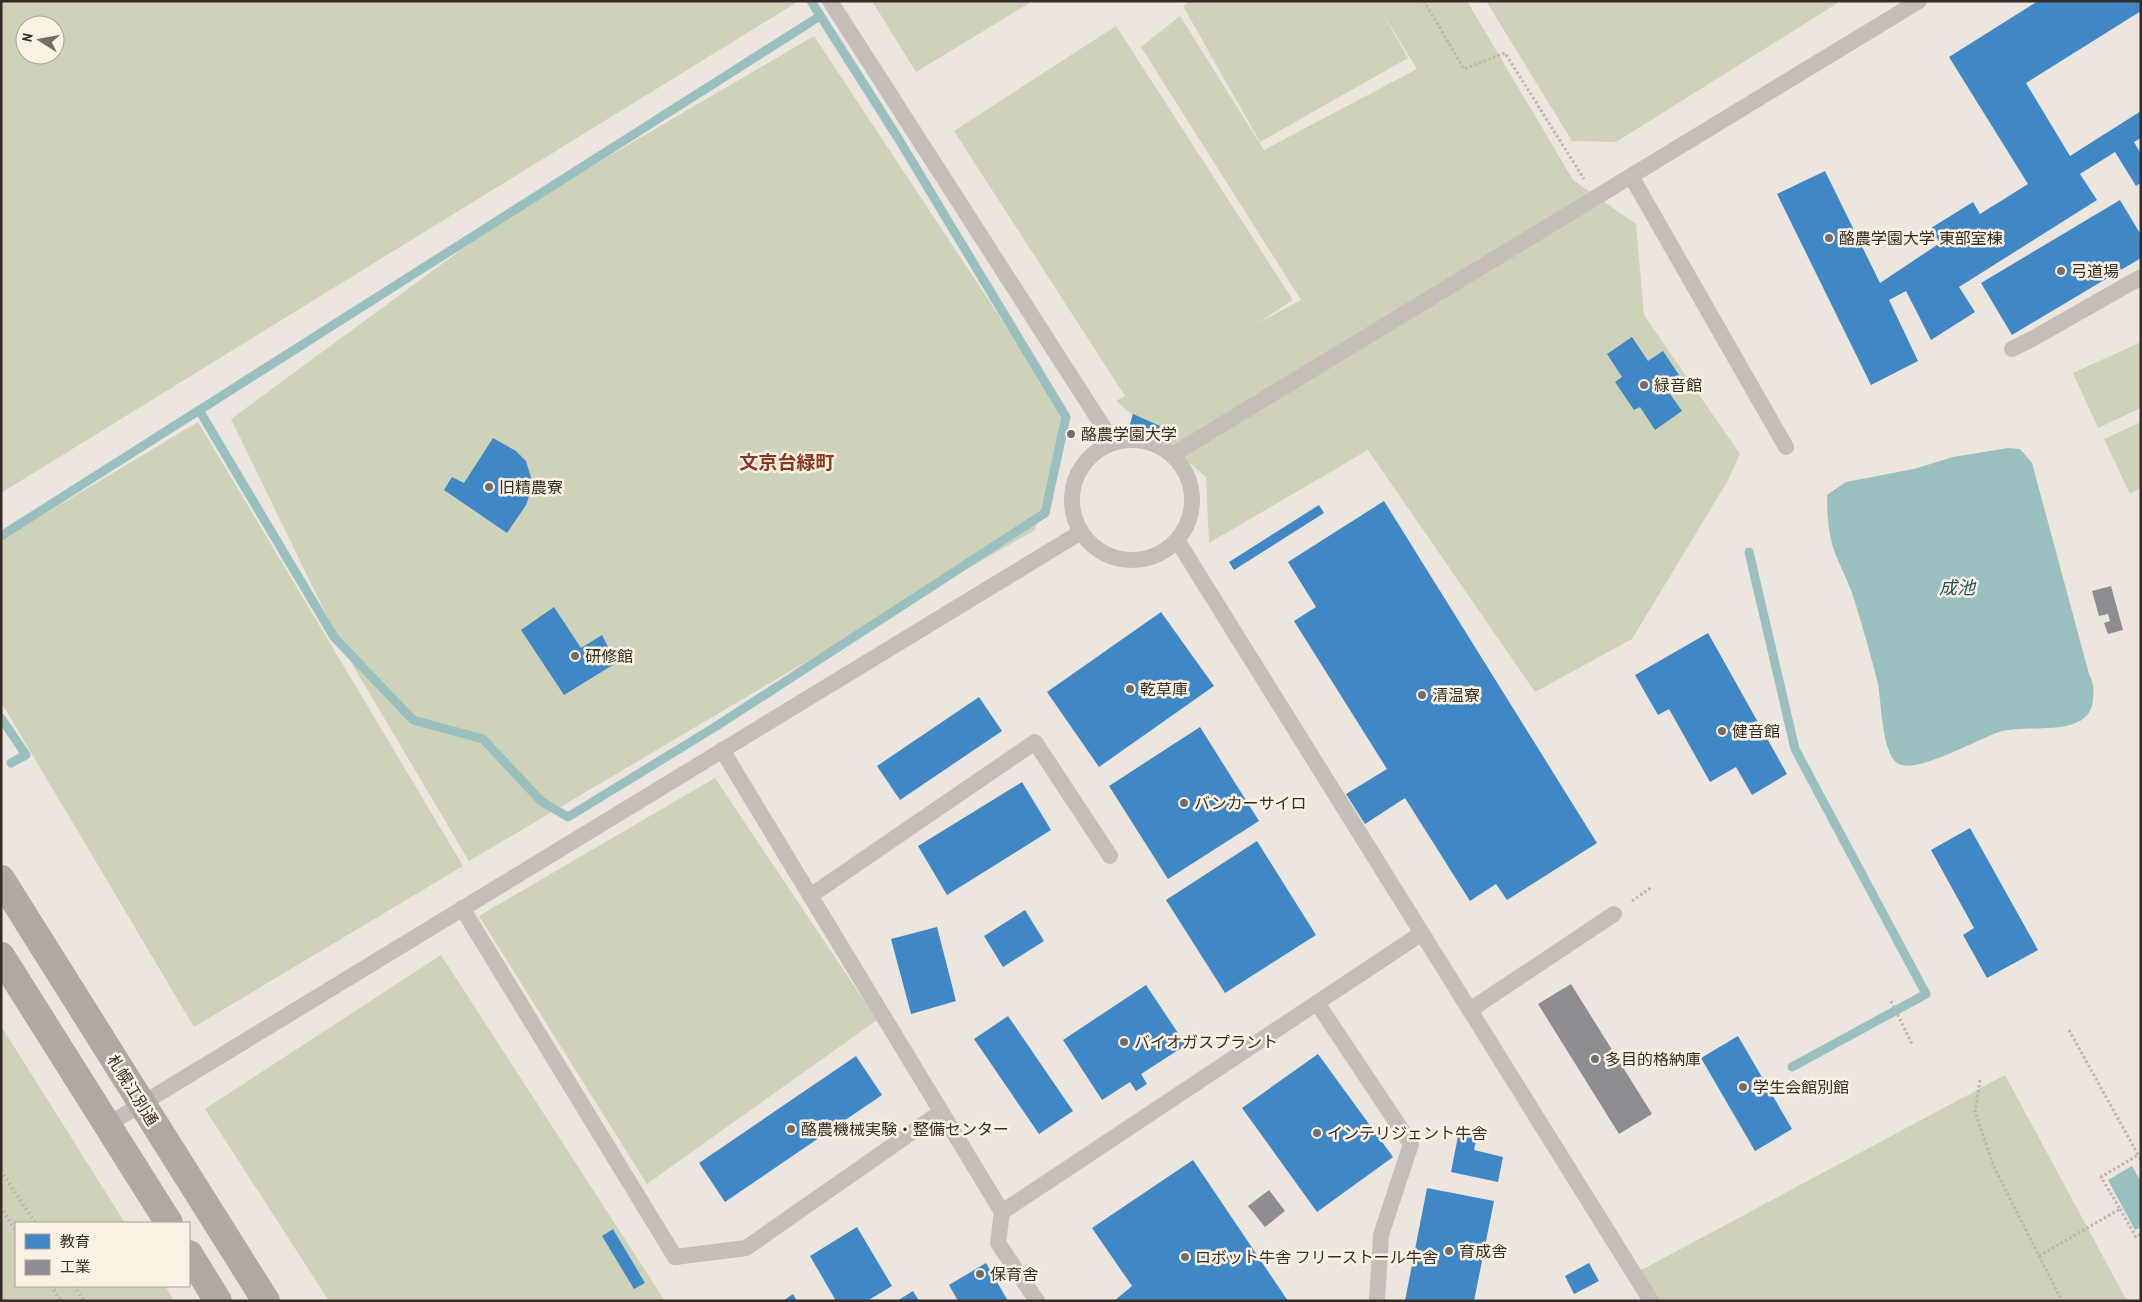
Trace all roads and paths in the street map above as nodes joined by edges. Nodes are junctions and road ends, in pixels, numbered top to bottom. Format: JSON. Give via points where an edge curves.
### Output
{"nodes":[{"id":1,"x":830,"y":1,"type":"edge"},
{"id":2,"x":1424,"y":1,"type":"edge"},
{"id":3,"x":1919,"y":1,"type":"edge"},
{"id":4,"x":1631,"y":176,"type":"junction"},
{"id":5,"x":1596,"y":197,"type":"junction"},
{"id":6,"x":2141,"y":277,"type":"edge"},
{"id":7,"x":2012,"y":349,"type":"dead end"},
{"id":8,"x":1113,"y":442,"type":"junction"},
{"id":9,"x":1786,"y":447,"type":"dead end"},
{"id":10,"x":1172,"y":454,"type":"junction"},
{"id":11,"x":1080,"y":532,"type":"junction"},
{"id":12,"x":1177,"y":540,"type":"junction"},
{"id":13,"x":722,"y":750,"type":"junction"},
{"id":14,"x":1110,"y":856,"type":"dead end"},
{"id":15,"x":1,"y":879,"type":"edge"},
{"id":16,"x":810,"y":896,"type":"junction"},
{"id":17,"x":462,"y":908,"type":"junction"},
{"id":18,"x":1614,"y":914,"type":"dead end"},
{"id":19,"x":1422,"y":933,"type":"junction"},
{"id":20,"x":1,"y":956,"type":"edge"},
{"id":21,"x":1891,"y":1001,"type":"dead end"},
{"id":22,"x":1318,"y":1003,"type":"junction"},
{"id":23,"x":1470,"y":1010,"type":"junction"},
{"id":24,"x":2069,"y":1030,"type":"dead end"},
{"id":25,"x":1912,"y":1044,"type":"dead end"},
{"id":26,"x":1980,"y":1080,"type":"dead end"},
{"id":27,"x":141,"y":1104,"type":"junction"},
{"id":28,"x":941,"y":1112,"type":"junction"},
{"id":29,"x":107,"y":1126,"type":"junction"},
{"id":30,"x":2138,"y":1155,"type":"junction"},
{"id":31,"x":2141,"y":1160,"type":"edge"},
{"id":32,"x":2120,"y":1209,"type":"junction"},
{"id":33,"x":1002,"y":1212,"type":"junction"},
{"id":34,"x":168,"y":1222,"type":"edge"},
{"id":35,"x":2141,"y":1234,"type":"edge"},
{"id":36,"x":190,"y":1256,"type":"edge"},
{"id":37,"x":2039,"y":1256,"type":"junction"},
{"id":38,"x":218,"y":1301,"type":"edge"},
{"id":39,"x":266,"y":1301,"type":"edge"},
{"id":40,"x":1037,"y":1301,"type":"edge"},
{"id":41,"x":1378,"y":1301,"type":"edge"},
{"id":42,"x":1651,"y":1301,"type":"edge"},
{"id":43,"x":2062,"y":1301,"type":"edge"}],
"edges":[{"from":1,"to":8,"type":"lane"},
{"from":2,"to":5,"type":"path","via":[[1464,69],[1505,53]]},
{"from":3,"to":4,"type":"lane"},
{"from":4,"to":5,"type":"lane"},
{"from":4,"to":9,"type":"lane"},
{"from":5,"to":10,"type":"lane"},
{"from":6,"to":7,"type":"lane"},
{"from":8,"to":10,"type":"lane","via":[[1134,439],[1154,443]]},
{"from":8,"to":11,"type":"lane","via":[[1093,451],[1075,479],[1071,497],[1073,515]]},
{"from":10,"to":12,"type":"lane","via":[[1184,469],[1191,486],[1192,506],[1187,524]]},
{"from":11,"to":12,"type":"lane","via":[[1108,556],[1126,560],[1145,559],[1162,552]]},
{"from":11,"to":13,"type":"lane"},
{"from":12,"to":19,"type":"lane"},
{"from":13,"to":16,"type":"lane"},
{"from":13,"to":17,"type":"lane"},
{"from":14,"to":16,"type":"lane","via":[[1035,742]]},
{"from":15,"to":27,"type":"highway","name":"札幌江別通"},
{"from":16,"to":28,"type":"lane"},
{"from":17,"to":27,"type":"lane"},
{"from":17,"to":28,"type":"lane","via":[[675,1257],[746,1248]]},
{"from":18,"to":23,"type":"lane"},
{"from":19,"to":22,"type":"lane"},
{"from":19,"to":23,"type":"lane"},
{"from":20,"to":29,"type":"highway"},
{"from":21,"to":25,"type":"path"},
{"from":22,"to":33,"type":"lane"},
{"from":22,"to":41,"type":"lane","via":[[1411,1144],[1382,1235]]},
{"from":23,"to":42,"type":"lane"},
{"from":24,"to":30,"type":"path"},
{"from":26,"to":37,"type":"path","via":[[1975,1112],[1994,1166]]},
{"from":27,"to":29,"type":"lane"},
{"from":27,"to":39,"type":"highway","name":"札幌江別通"},
{"from":28,"to":33,"type":"lane"},
{"from":29,"to":34,"type":"highway"},
{"from":30,"to":31,"type":"path"},
{"from":30,"to":32,"type":"path","via":[[2101,1177]]},
{"from":32,"to":35,"type":"path","via":[[2136,1236]]},
{"from":32,"to":37,"type":"path"},
{"from":33,"to":40,"type":"lane","via":[[998,1244]]},
{"from":36,"to":38,"type":"highway"},
{"from":37,"to":43,"type":"path"}]}
